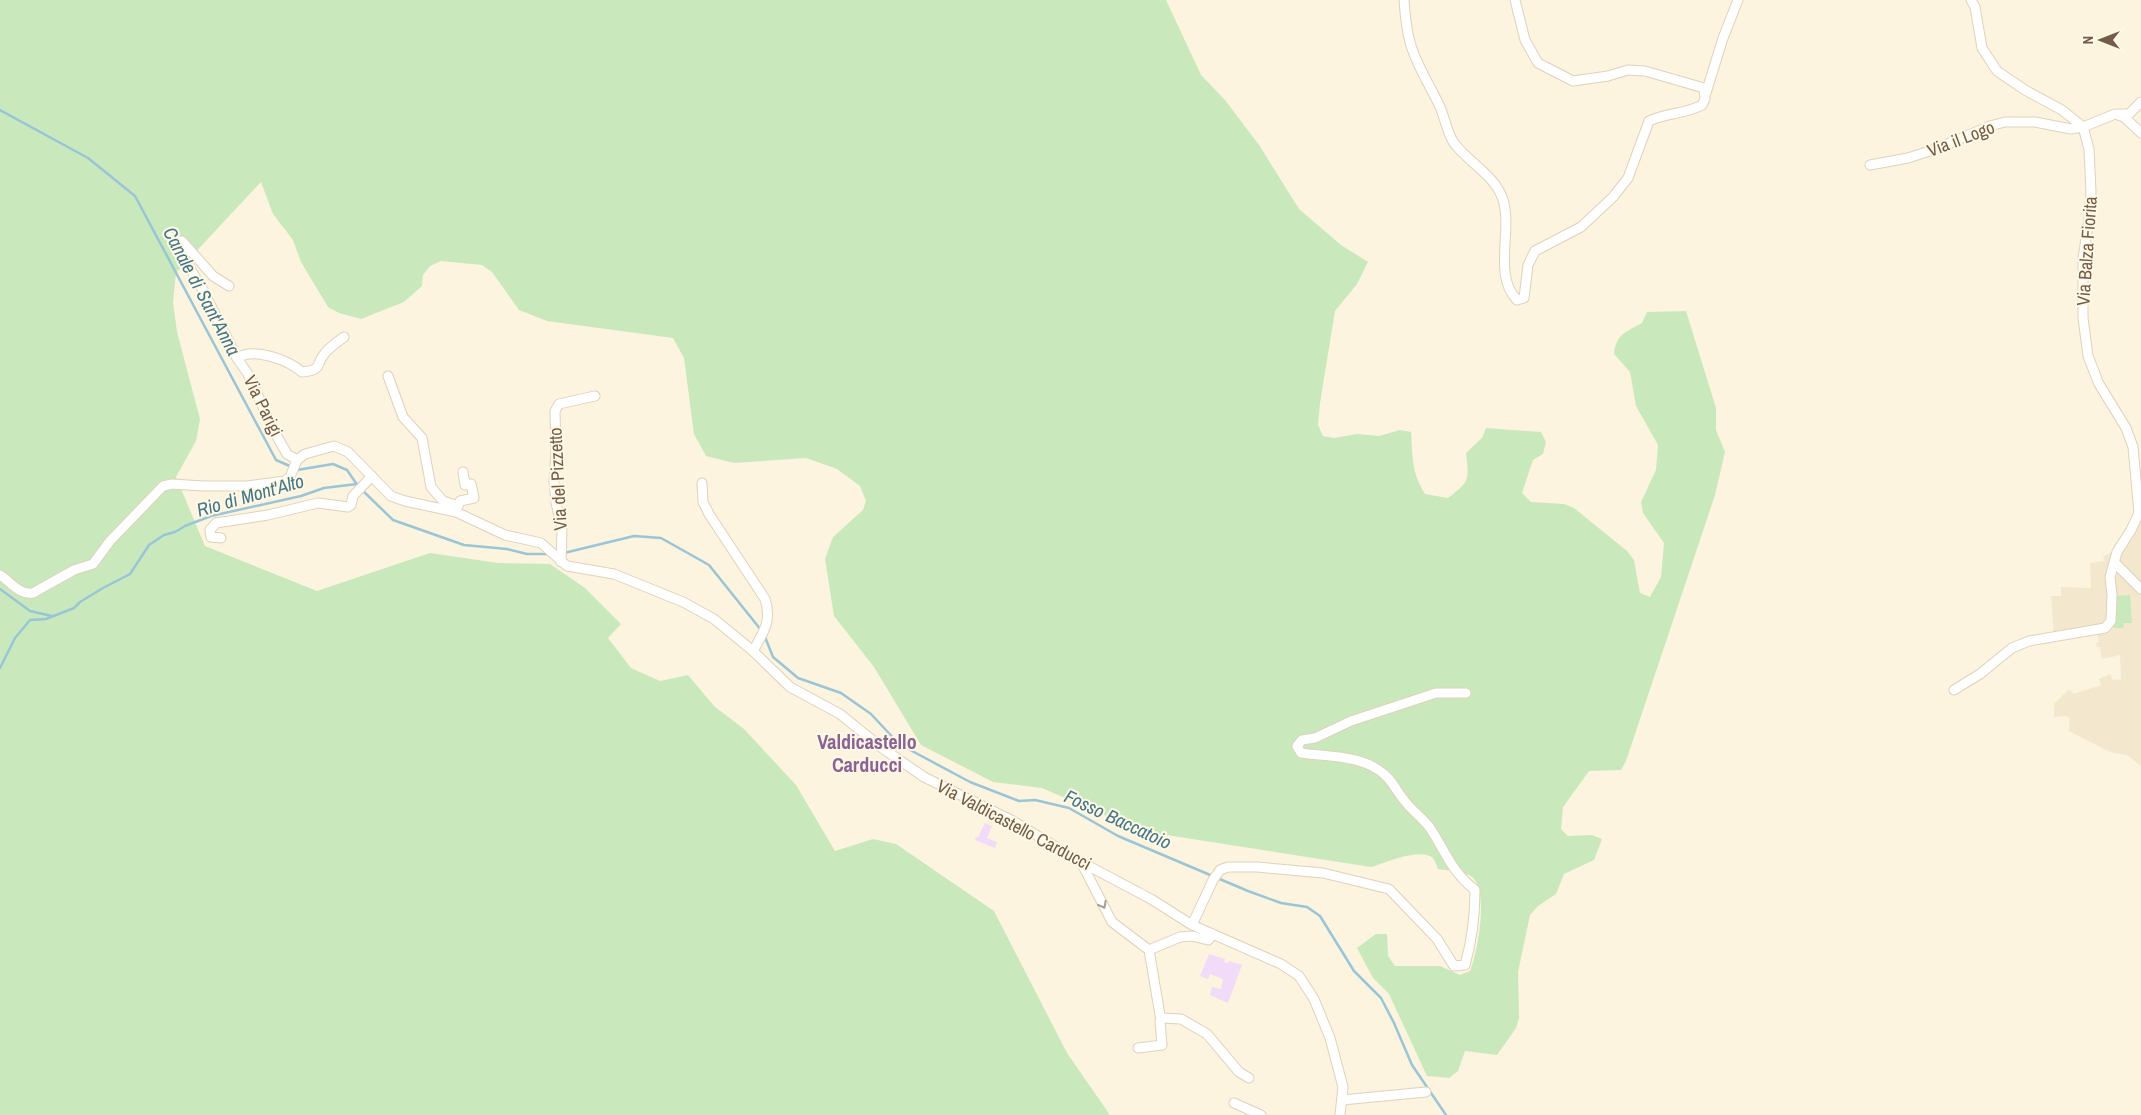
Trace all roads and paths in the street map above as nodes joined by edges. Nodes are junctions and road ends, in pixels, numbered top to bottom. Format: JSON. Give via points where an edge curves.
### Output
{"nodes":[{"id":1,"x":1404,"y":0,"type":"edge"},
{"id":2,"x":1515,"y":0,"type":"edge"},
{"id":3,"x":1738,"y":0,"type":"edge"},
{"id":4,"x":1971,"y":0,"type":"edge"},
{"id":5,"x":1705,"y":90,"type":"junction"},
{"id":6,"x":2141,"y":102,"type":"edge"},
{"id":7,"x":2115,"y":114,"type":"junction"},
{"id":8,"x":2083,"y":127,"type":"junction"},
{"id":9,"x":2141,"y":133,"type":"edge"},
{"id":10,"x":1870,"y":165,"type":"dead end"},
{"id":11,"x":229,"y":286,"type":"dead end"},
{"id":12,"x":344,"y":337,"type":"dead end"},
{"id":13,"x":237,"y":358,"type":"junction"},
{"id":14,"x":388,"y":376,"type":"dead end"},
{"id":15,"x":595,"y":396,"type":"dead end"},
{"id":16,"x":297,"y":462,"type":"junction"},
{"id":17,"x":463,"y":472,"type":"dead end"},
{"id":18,"x":370,"y":478,"type":"junction"},
{"id":19,"x":702,"y":483,"type":"dead end"},
{"id":20,"x":456,"y":509,"type":"junction"},
{"id":21,"x":221,"y":538,"type":"dead end"},
{"id":22,"x":561,"y":562,"type":"junction"},
{"id":23,"x":2116,"y":563,"type":"junction"},
{"id":24,"x":0,"y":575,"type":"edge"},
{"id":25,"x":2141,"y":588,"type":"edge"},
{"id":26,"x":753,"y":651,"type":"junction"},
{"id":27,"x":1954,"y":690,"type":"dead end"},
{"id":28,"x":1466,"y":693,"type":"dead end"},
{"id":29,"x":1081,"y":862,"type":"junction"},
{"id":30,"x":1192,"y":925,"type":"junction"},
{"id":31,"x":1213,"y":934,"type":"junction"},
{"id":32,"x":1149,"y":950,"type":"junction"},
{"id":33,"x":1162,"y":1018,"type":"junction"},
{"id":34,"x":1138,"y":1048,"type":"dead end"},
{"id":35,"x":1249,"y":1078,"type":"dead end"},
{"id":36,"x":1426,"y":1092,"type":"dead end"},
{"id":37,"x":1342,"y":1100,"type":"junction"},
{"id":38,"x":1234,"y":1103,"type":"dead end"},
{"id":39,"x":1261,"y":1115,"type":"edge"},
{"id":40,"x":1340,"y":1115,"type":"edge"}],
"edges":[{"from":1,"to":5,"type":"street","via":[[1410,43],[1453,141],[1487,175],[1502,197],[1504,267],[1511,294],[1517,300],[1524,298],[1528,265],[1535,251],[1581,227],[1628,178],[1649,121],[1702,105]]},
{"from":2,"to":5,"type":"street","via":[[1525,40],[1538,63],[1573,81],[1628,70],[1645,71]]},
{"from":3,"to":5,"type":"street"},
{"from":4,"to":8,"type":"street","via":[[1982,48],[1996,71],[2062,110]]},
{"from":6,"to":7,"type":"street","via":[[2129,114]]},
{"from":7,"to":8,"type":"street"},
{"from":7,"to":9,"type":"street"},
{"from":8,"to":10,"type":"street","name":"Via il Logo","via":[[2071,129],[2035,122],[2005,122],[1908,158]]},
{"from":8,"to":23,"type":"street","name":"Via Balza Fiorita","via":[[2090,149],[2091,192],[2083,258],[2083,318],[2088,356],[2099,384],[2126,428],[2133,447],[2139,513],[2117,552]]},
{"from":11,"to":13,"type":"street","name":"Via Parigi","via":[[208,271],[182,241],[173,239],[216,313]]},
{"from":12,"to":13,"type":"street","via":[[322,355],[320,366],[306,372],[259,354],[244,353]]},
{"from":13,"to":16,"type":"street","name":"Via Parigi","via":[[287,454]]},
{"from":14,"to":20,"type":"street","via":[[403,418],[422,438],[431,486],[443,501]]},
{"from":15,"to":22,"type":"street","name":"Via del Pizzetto","via":[[559,404],[554,410],[554,481],[562,528]]},
{"from":16,"to":18,"type":"street","name":"Via Valdicastello Carducci","via":[[305,454],[334,446],[348,452]]},
{"from":16,"to":24,"type":"street","via":[[285,481],[256,485],[163,486],[110,541],[93,564],[74,570],[33,593],[20,591]]},
{"from":17,"to":20,"type":"street","via":[[465,485],[471,484],[474,498],[460,501]]},
{"from":18,"to":20,"type":"street","name":"Via Valdicastello Carducci","via":[[391,496]]},
{"from":18,"to":21,"type":"street","via":[[353,496],[348,507],[318,503],[216,524],[210,530],[211,537]]},
{"from":19,"to":26,"type":"street","via":[[703,502],[709,514],[769,610],[767,624]]},
{"from":20,"to":22,"type":"street","name":"Via Valdicastello Carducci","via":[[505,535],[541,544]]},
{"from":22,"to":26,"type":"street","name":"Via Valdicastello Carducci","via":[[567,566],[614,574],[683,602],[714,619]]},
{"from":23,"to":25,"type":"street"},
{"from":23,"to":27,"type":"street","name":"Via Balza Fiorita","via":[[2110,577],[2111,621],[2105,628],[2043,637],[2020,644]]},
{"from":26,"to":29,"type":"street","name":"Via Valdicastello Carducci","via":[[790,687],[840,714],[924,777],[1012,820]]},
{"from":28,"to":30,"type":"street","via":[[1436,693],[1351,721],[1315,738],[1302,740],[1297,746],[1301,753],[1340,756],[1374,767],[1386,776],[1404,801],[1430,827],[1449,863],[1475,890],[1471,944],[1465,965],[1454,966],[1437,939],[1388,889],[1323,873],[1285,868],[1228,868],[1215,877]]},
{"from":29,"to":30,"type":"street","name":"Via Valdicastello Carducci"},
{"from":29,"to":32,"type":"street","one_way":true,"via":[[1112,922]]},
{"from":30,"to":31,"type":"street","name":"Via Valdicastello Carducci"},
{"from":31,"to":32,"type":"street","via":[[1208,940],[1180,937]]},
{"from":31,"to":37,"type":"street","name":"Via Valdicastello Carducci","via":[[1281,964],[1300,976],[1321,1013],[1330,1038],[1343,1087]]},
{"from":32,"to":33,"type":"street","via":[[1158,1012]]},
{"from":33,"to":34,"type":"street","via":[[1162,1045]]},
{"from":33,"to":35,"type":"street","via":[[1181,1019],[1207,1034],[1239,1072]]},
{"from":36,"to":37,"type":"street"},
{"from":37,"to":40,"type":"street","name":"Via Valdicastello Carducci"},
{"from":38,"to":39,"type":"street"}]}
